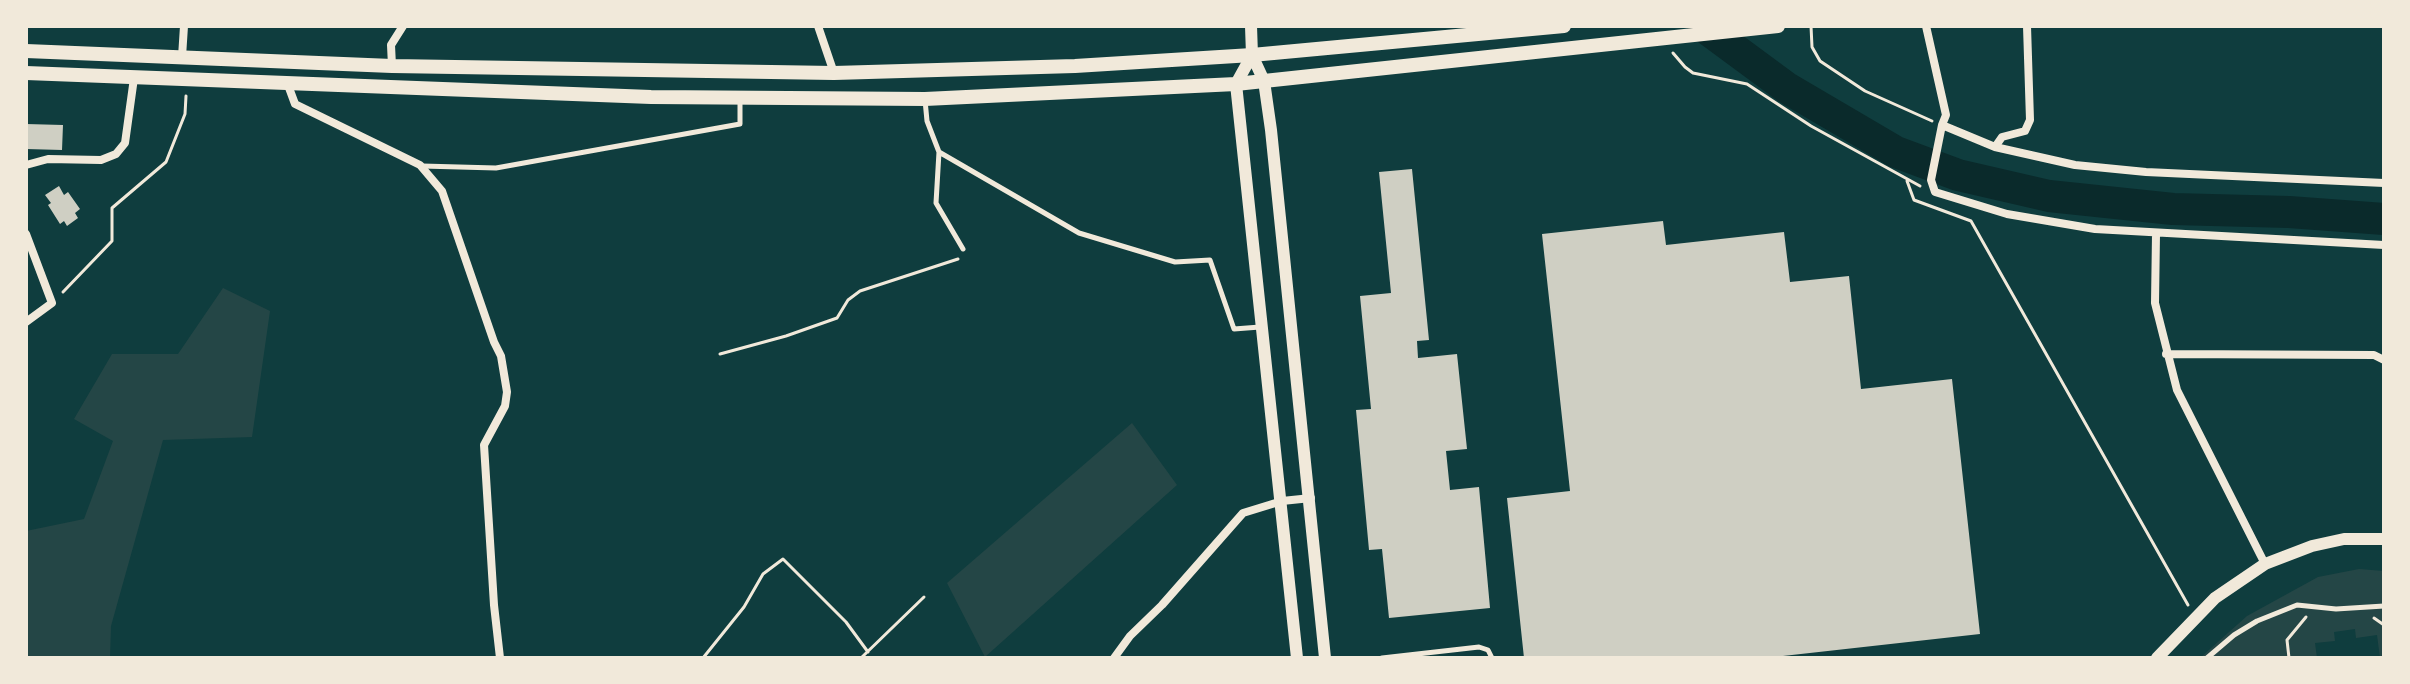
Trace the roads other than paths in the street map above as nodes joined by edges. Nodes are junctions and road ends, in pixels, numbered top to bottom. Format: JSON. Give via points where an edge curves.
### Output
{"nodes":[{"id":1,"x":184,"y":26,"type":"edge"},
{"id":2,"x":403,"y":26,"type":"edge"},
{"id":3,"x":818,"y":26,"type":"edge"},
{"id":4,"x":1251,"y":26,"type":"edge"},
{"id":5,"x":1564,"y":26,"type":"edge"},
{"id":6,"x":1775,"y":26,"type":"edge"},
{"id":7,"x":1926,"y":26,"type":"edge"},
{"id":8,"x":2027,"y":26,"type":"edge"},
{"id":9,"x":29,"y":51,"type":"edge"},
{"id":10,"x":1252,"y":55,"type":"junction"},
{"id":11,"x":182,"y":57,"type":"junction"},
{"id":12,"x":392,"y":66,"type":"junction"},
{"id":13,"x":28,"y":73,"type":"edge"},
{"id":14,"x":834,"y":73,"type":"junction"},
{"id":15,"x":134,"y":78,"type":"junction"},
{"id":16,"x":1264,"y":81,"type":"junction"},
{"id":17,"x":1236,"y":84,"type":"junction"},
{"id":18,"x":288,"y":85,"type":"junction"},
{"id":19,"x":925,"y":99,"type":"junction"},
{"id":20,"x":740,"y":100,"type":"junction"},
{"id":21,"x":1942,"y":128,"type":"junction"},
{"id":22,"x":1995,"y":147,"type":"junction"},
{"id":23,"x":939,"y":152,"type":"junction"},
{"id":24,"x":26,"y":165,"type":"edge"},
{"id":25,"x":420,"y":165,"type":"junction"},
{"id":26,"x":2384,"y":183,"type":"edge"},
{"id":27,"x":26,"y":234,"type":"edge"},
{"id":28,"x":2156,"y":234,"type":"junction"},
{"id":29,"x":2384,"y":245,"type":"edge"},
{"id":30,"x":963,"y":249,"type":"road end"},
{"id":31,"x":26,"y":322,"type":"edge"},
{"id":32,"x":1262,"y":327,"type":"junction"},
{"id":33,"x":2166,"y":354,"type":"junction"},
{"id":34,"x":2384,"y":360,"type":"edge"},
{"id":35,"x":1311,"y":498,"type":"junction"},
{"id":36,"x":1282,"y":501,"type":"junction"},
{"id":37,"x":2384,"y":539,"type":"edge"},
{"id":38,"x":2265,"y":564,"type":"junction"},
{"id":39,"x":2384,"y":606,"type":"edge"},
{"id":40,"x":500,"y":658,"type":"edge"},
{"id":41,"x":1114,"y":658,"type":"edge"},
{"id":42,"x":1297,"y":658,"type":"edge"},
{"id":43,"x":1325,"y":658,"type":"edge"},
{"id":44,"x":1382,"y":658,"type":"edge"},
{"id":45,"x":1492,"y":658,"type":"edge"},
{"id":46,"x":2157,"y":658,"type":"edge"},
{"id":47,"x":2207,"y":658,"type":"edge"}],
"edges":[{"from":1,"to":11,"type":"street"},
{"from":2,"to":12,"type":"street","via":[[391,45]]},
{"from":3,"to":14,"type":"street"},
{"from":4,"to":10,"type":"street"},
{"from":5,"to":10,"type":"main road"},
{"from":6,"to":16,"type":"main road"},
{"from":7,"to":21,"type":"street","via":[[1946,115]]},
{"from":8,"to":22,"type":"street","via":[[2030,120],[2025,131],[2002,137]]},
{"from":9,"to":11,"type":"main road"},
{"from":9,"to":13,"type":"main road"},
{"from":10,"to":14,"type":"main road"},
{"from":10,"to":16,"type":"street"},
{"from":10,"to":17,"type":"street"},
{"from":11,"to":12,"type":"main road"},
{"from":12,"to":14,"type":"main road"},
{"from":13,"to":15,"type":"main road"},
{"from":15,"to":18,"type":"main road"},
{"from":15,"to":24,"type":"street","via":[[125,143],[116,154],[101,160],[48,159]]},
{"from":16,"to":17,"type":"main road"},
{"from":16,"to":35,"type":"street"},
{"from":17,"to":19,"type":"main road"},
{"from":17,"to":32,"type":"street"},
{"from":18,"to":20,"type":"main road"},
{"from":18,"to":25,"type":"street","via":[[295,104]]},
{"from":19,"to":20,"type":"main road"},
{"from":19,"to":23,"type":"lane"},
{"from":20,"to":25,"type":"lane","via":[[740,124],[496,168]]},
{"from":21,"to":22,"type":"street"},
{"from":21,"to":28,"type":"street","via":[[1931,180],[1935,192],[2007,214]]},
{"from":22,"to":26,"type":"street","via":[[2075,165]]},
{"from":23,"to":30,"type":"lane","via":[[936,203]]},
{"from":23,"to":32,"type":"lane","via":[[1079,233],[1175,262],[1210,260],[1234,329]]},
{"from":25,"to":40,"type":"street","via":[[442,191],[501,356],[507,392],[484,445]]},
{"from":27,"to":31,"type":"street","via":[[52,303]]},
{"from":28,"to":29,"type":"street"},
{"from":28,"to":33,"type":"street","via":[[2155,303]]},
{"from":32,"to":36,"type":"street"},
{"from":33,"to":34,"type":"street","via":[[2374,355]]},
{"from":33,"to":38,"type":"street","via":[[2192,422]]},
{"from":35,"to":36,"type":"street"},
{"from":35,"to":43,"type":"street"},
{"from":36,"to":41,"type":"street","via":[[1243,513]]},
{"from":36,"to":42,"type":"street"},
{"from":37,"to":38,"type":"street","via":[[2344,539]]},
{"from":38,"to":46,"type":"street","via":[[2215,598]]},
{"from":39,"to":47,"type":"lane","via":[[2297,605],[2234,635]]},
{"from":44,"to":45,"type":"lane","via":[[1479,647]]}]}
